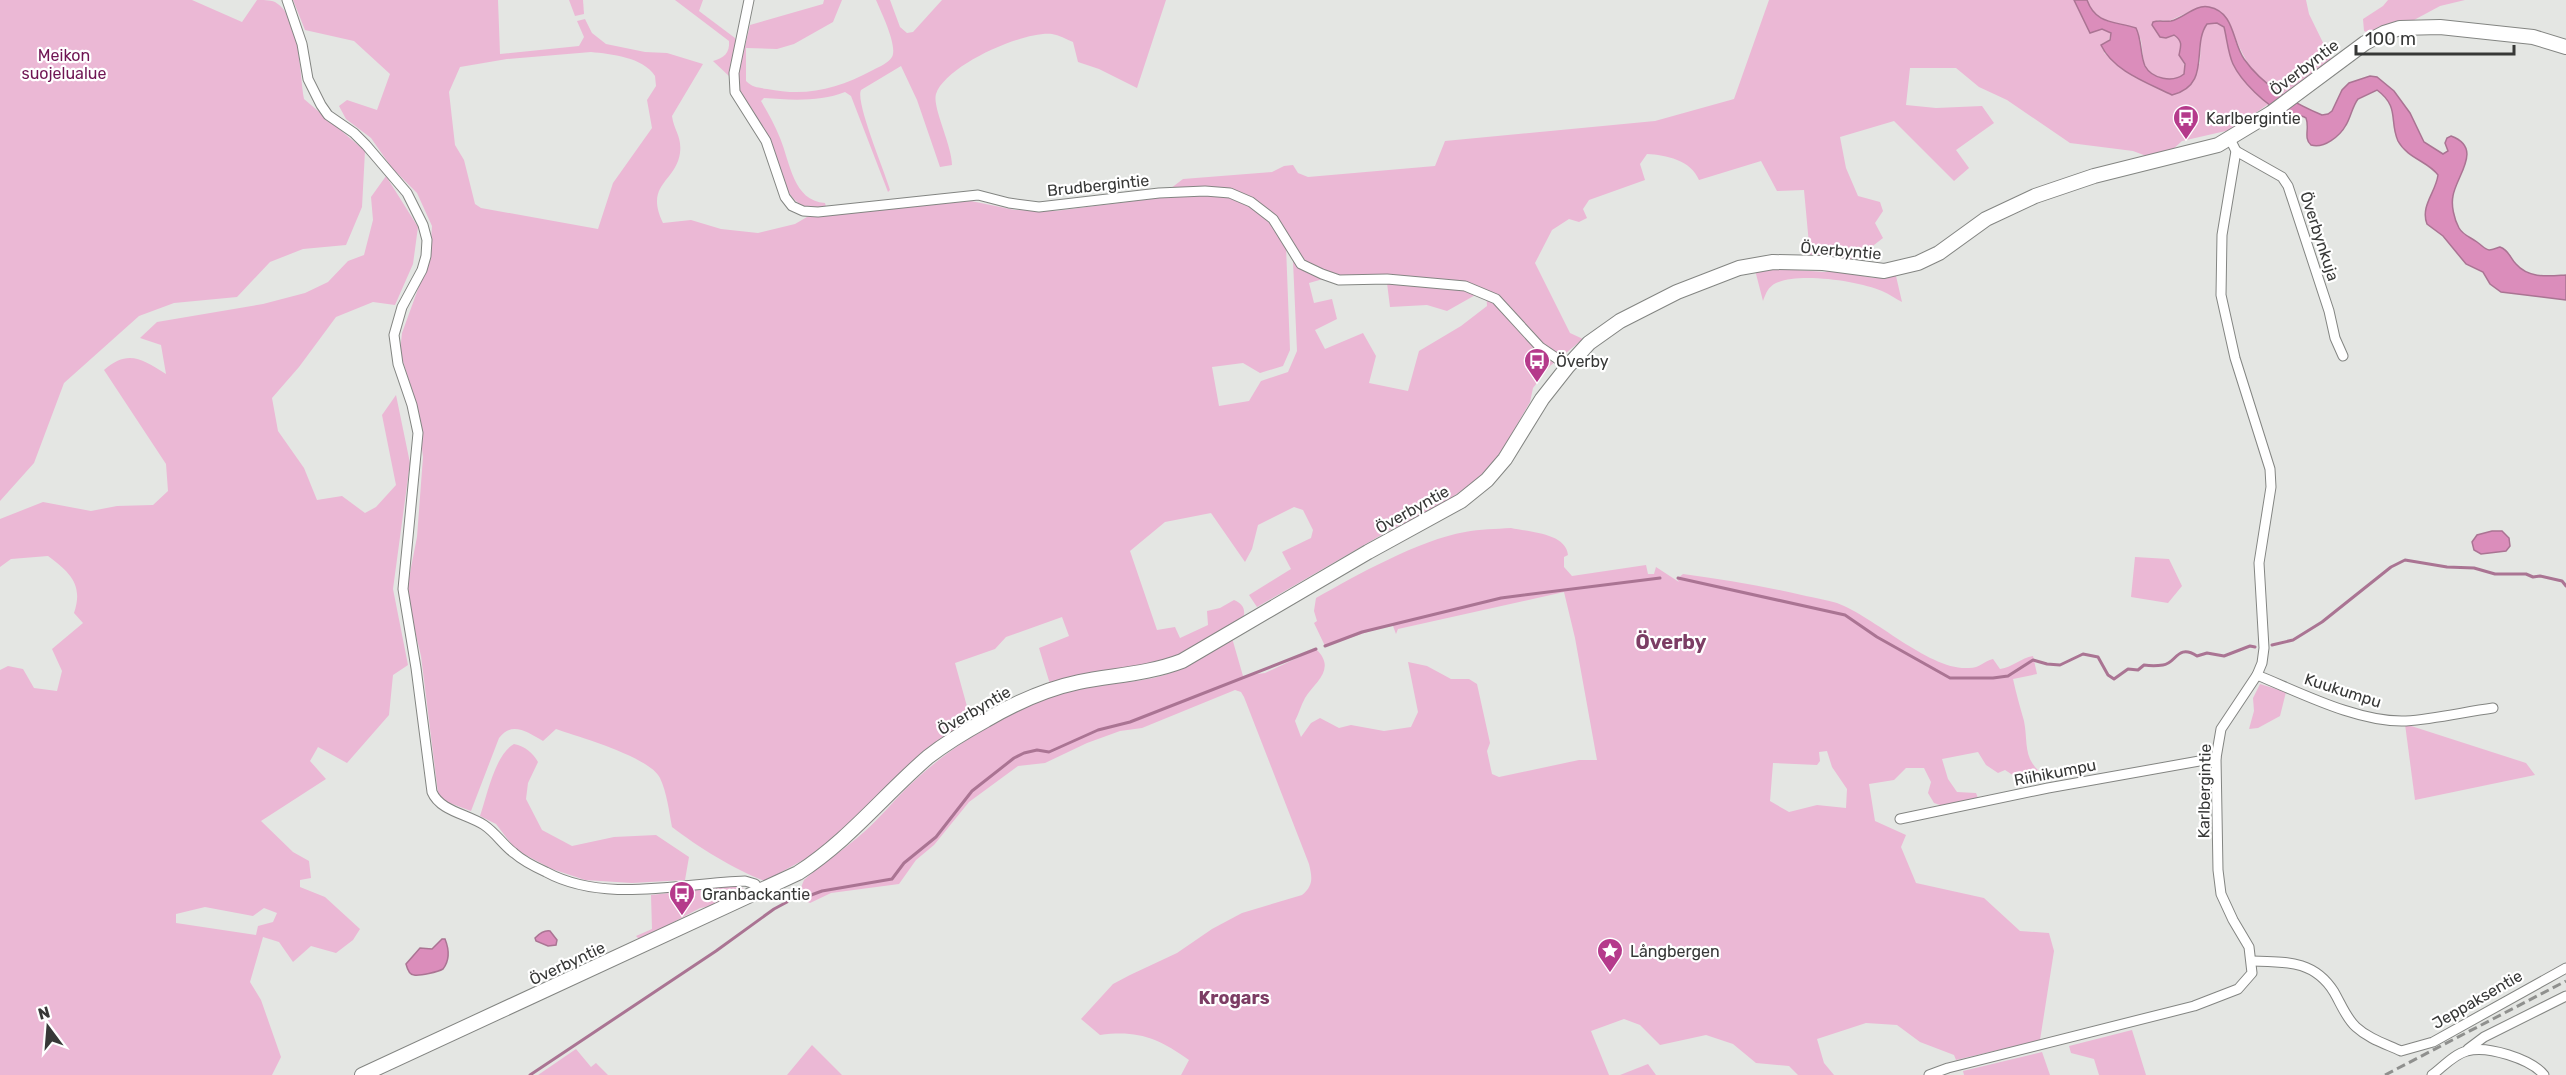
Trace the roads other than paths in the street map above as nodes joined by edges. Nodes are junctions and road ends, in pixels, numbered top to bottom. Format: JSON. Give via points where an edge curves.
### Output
{"nodes":[{"id":1,"x":287,"y":0,"type":"edge"},
{"id":2,"x":748,"y":0,"type":"edge"},
{"id":3,"x":2566,"y":47,"type":"edge"},
{"id":4,"x":2233,"y":145,"type":"junction"},
{"id":5,"x":2343,"y":356,"type":"dead end"},
{"id":6,"x":1568,"y":366,"type":"junction"},
{"id":7,"x":2257,"y":675,"type":"junction"},
{"id":8,"x":2493,"y":708,"type":"dead end"},
{"id":9,"x":2216,"y":758,"type":"junction"},
{"id":10,"x":1900,"y":819,"type":"dead end"},
{"id":11,"x":760,"y":892,"type":"junction"},
{"id":12,"x":2252,"y":961,"type":"junction"},
{"id":13,"x":2566,"y":968,"type":"edge"},
{"id":14,"x":2566,"y":996,"type":"edge"},
{"id":15,"x":2464,"y":1051,"type":"junction"},
{"id":16,"x":362,"y":1075,"type":"edge"},
{"id":17,"x":1929,"y":1075,"type":"edge"},
{"id":18,"x":2432,"y":1075,"type":"edge"},
{"id":19,"x":2544,"y":1075,"type":"edge"}],
"edges":[{"from":1,"to":11,"type":"street","via":[[317,99],[328,115],[366,145],[407,193],[427,240],[422,270],[402,308],[394,335],[398,364],[418,433],[403,589],[435,799],[441,806],[489,828],[515,854],[548,873],[581,885],[631,889],[745,881],[755,884]]},
{"from":2,"to":6,"type":"street","name":"Brudbergintie","via":[[734,73],[735,92],[766,141],[785,198],[803,211],[978,195],[1039,207],[1159,193],[1230,193],[1251,202],[1273,219],[1301,264],[1339,280],[1387,279],[1465,286],[1496,300],[1540,347]]},
{"from":3,"to":4,"type":"street","name":"Överbyntie","via":[[2521,36],[2440,27],[2400,28],[2365,43]]},
{"from":4,"to":5,"type":"street","name":"Överbynkuja","via":[[2282,177],[2288,186]]},
{"from":4,"to":6,"type":"street","name":"Överbyntie","via":[[2218,145],[2094,176],[2035,196],[1986,219],[1940,253],[1907,267],[1884,271],[1823,263],[1773,262],[1739,268],[1677,292],[1620,321],[1589,343]]},
{"from":4,"to":7,"type":"street","name":"Karlbergintie","via":[[2222,234],[2221,295],[2235,358],[2270,469],[2271,487],[2259,563],[2264,648]]},
{"from":6,"to":11,"type":"street","name":"Överbyntie","via":[[1497,469],[1446,512],[1368,552],[1182,661],[1151,671],[1059,687],[986,720],[930,756],[850,834],[812,864]]},
{"from":7,"to":8,"type":"street","name":"Kuukumpu","via":[[2310,697],[2381,719],[2406,721]]},
{"from":7,"to":9,"type":"street","name":"Karlbergintie","via":[[2221,729]]},
{"from":9,"to":10,"type":"street","name":"Riihikumpu"},
{"from":9,"to":12,"type":"street","name":"Karlbergintie","via":[[2221,894],[2249,947]]},
{"from":11,"to":16,"type":"street","name":"Överbyntie"},
{"from":12,"to":13,"type":"street","name":"Jeppaksentie","via":[[2287,962],[2317,972],[2355,1026],[2401,1052],[2433,1042]]},
{"from":12,"to":17,"type":"street","via":[[2247,981],[2228,994]]},
{"from":14,"to":15,"type":"street"},
{"from":15,"to":18,"type":"street"},
{"from":15,"to":19,"type":"street","via":[[2487,1050],[2530,1062]]}]}
